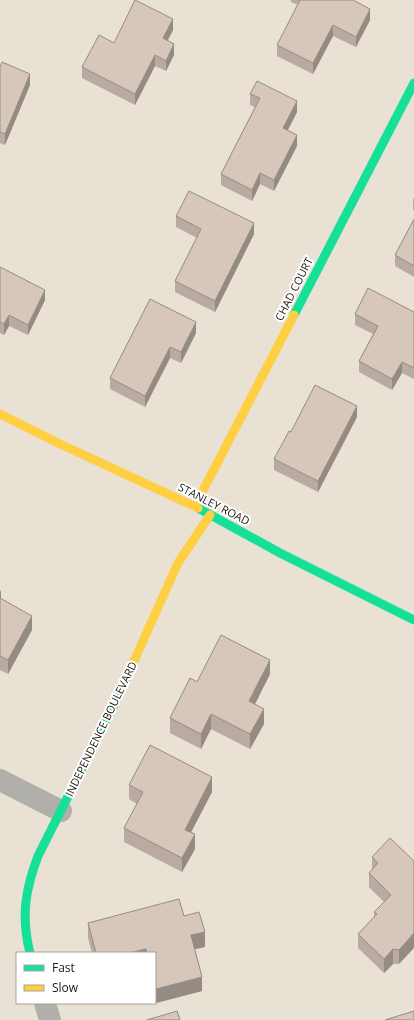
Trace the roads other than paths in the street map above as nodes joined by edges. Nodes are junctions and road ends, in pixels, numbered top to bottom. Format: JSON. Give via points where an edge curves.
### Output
{"nodes":[{"id":1,"x":414,"y":83,"type":"edge"},
{"id":2,"x":0,"y":414,"type":"edge"},
{"id":3,"x":195,"y":506,"type":"junction"},
{"id":4,"x":210,"y":515,"type":"junction"},
{"id":5,"x":414,"y":620,"type":"edge"},
{"id":6,"x":0,"y":780,"type":"edge"},
{"id":7,"x":60,"y":811,"type":"junction"},
{"id":8,"x":30,"y":952,"type":"edge"},
{"id":9,"x":45,"y":1004,"type":"edge"},
{"id":10,"x":50,"y":1020,"type":"edge"}],
"edges":[{"from":1,"to":3,"type":"street","name":"CHAD COURT"},
{"from":2,"to":3,"type":"street","name":"STANLEY ROAD"},
{"from":3,"to":4,"type":"street","name":"STANLEY ROAD"},
{"from":4,"to":5,"type":"street","name":"STANLEY ROAD"},
{"from":4,"to":7,"type":"street","name":"INDEPENDENCE BOULEVARD","via":[[178,563],[113,707]]},
{"from":6,"to":7,"type":"street"},
{"from":7,"to":8,"type":"street","name":"INDEPENDENCE BOULEVARD","via":[[29,878],[24,924]]},
{"from":9,"to":10,"type":"street"}]}
